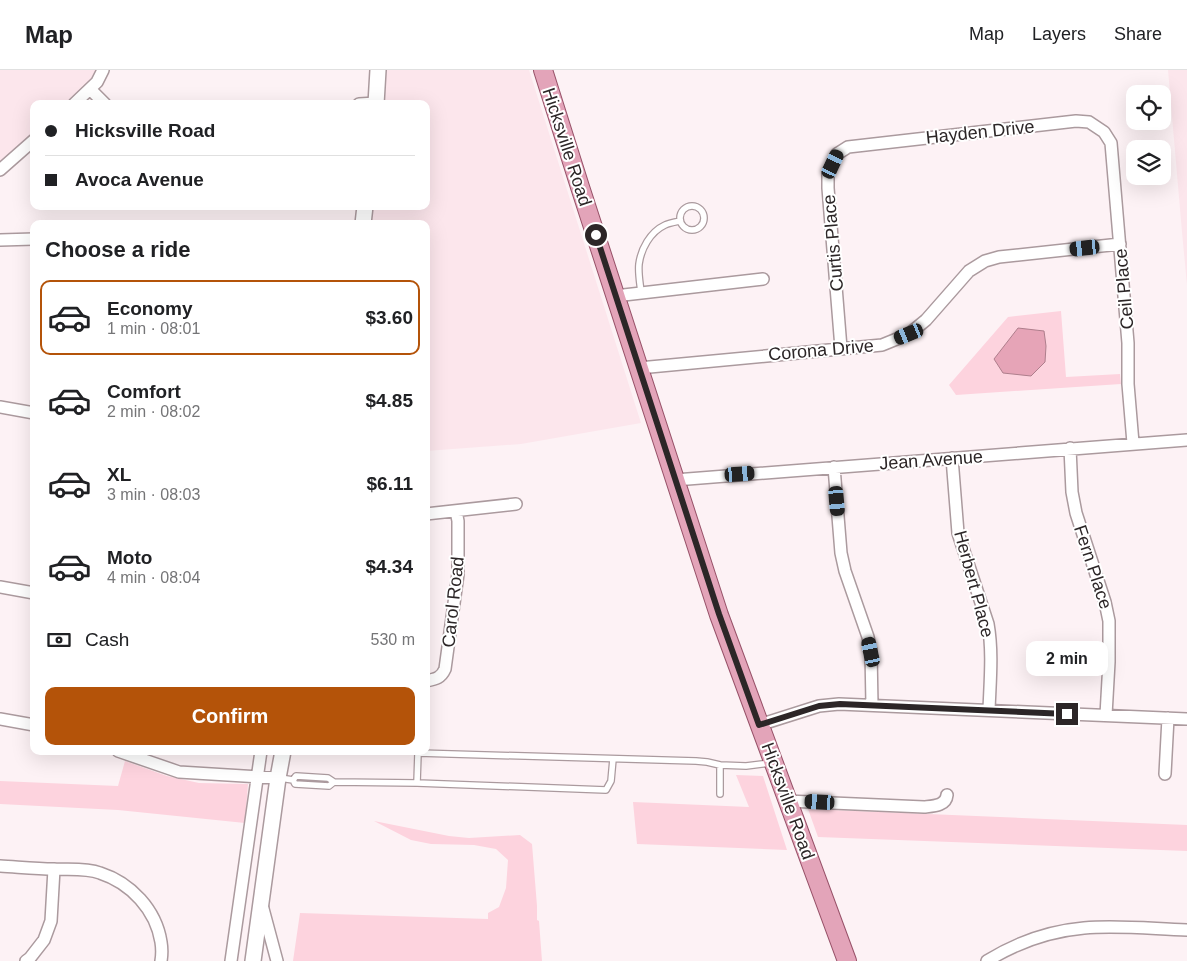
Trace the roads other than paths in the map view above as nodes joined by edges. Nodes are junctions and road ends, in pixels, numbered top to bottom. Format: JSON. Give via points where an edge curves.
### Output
{"nodes":[{"id":1,"x":103,"y":70,"type":"edge"},
{"id":2,"x":378,"y":70,"type":"edge"},
{"id":3,"x":543,"y":70,"type":"edge"},
{"id":4,"x":90,"y":89,"type":"junction"},
{"id":5,"x":78,"y":100,"type":"edge"},
{"id":6,"x":101,"y":100,"type":"edge"},
{"id":7,"x":376,"y":100,"type":"edge"},
{"id":8,"x":1106,"y":136,"type":"joint"},
{"id":9,"x":30,"y":144,"type":"edge"},
{"id":10,"x":848,"y":146,"type":"joint"},
{"id":11,"x":0,"y":170,"type":"edge"},
{"id":12,"x":680,"y":221,"type":"junction"},
{"id":13,"x":30,"y":239,"type":"edge"},
{"id":14,"x":0,"y":240,"type":"edge"},
{"id":15,"x":1120,"y":244,"type":"junction"},
{"id":16,"x":763,"y":279,"type":"dead end"},
{"id":17,"x":641,"y":292,"type":"junction"},
{"id":18,"x":616,"y":296,"type":"junction"},
{"id":19,"x":841,"y":348,"type":"junction"},
{"id":20,"x":639,"y":368,"type":"junction"},
{"id":21,"x":0,"y":407,"type":"edge"},
{"id":22,"x":30,"y":412,"type":"edge"},
{"id":23,"x":1187,"y":440,"type":"edge"},
{"id":24,"x":1133,"y":443,"type":"junction"},
{"id":25,"x":1187,"y":445,"type":"edge"},
{"id":26,"x":1070,"y":448,"type":"junction"},
{"id":27,"x":952,"y":458,"type":"junction"},
{"id":28,"x":834,"y":467,"type":"junction"},
{"id":29,"x":675,"y":480,"type":"junction"},
{"id":30,"x":516,"y":504,"type":"dead end"},
{"id":31,"x":456,"y":511,"type":"junction"},
{"id":32,"x":430,"y":514,"type":"edge"},
{"id":33,"x":0,"y":587,"type":"edge"},
{"id":34,"x":30,"y":592,"type":"edge"},
{"id":35,"x":430,"y":680,"type":"edge"},
{"id":36,"x":872,"y":706,"type":"junction"},
{"id":37,"x":989,"y":710,"type":"junction"},
{"id":38,"x":1106,"y":715,"type":"junction"},
{"id":39,"x":1168,"y":718,"type":"junction"},
{"id":40,"x":0,"y":719,"type":"edge"},
{"id":41,"x":1187,"y":719,"type":"edge"},
{"id":42,"x":30,"y":724,"type":"edge"},
{"id":43,"x":759,"y":725,"type":"junction"},
{"id":44,"x":430,"y":753,"type":"edge"},
{"id":45,"x":130,"y":755,"type":"edge"},
{"id":46,"x":260,"y":755,"type":"edge"},
{"id":47,"x":282,"y":755,"type":"edge"},
{"id":48,"x":418,"y":755,"type":"edge"},
{"id":49,"x":613,"y":759,"type":"junction"},
{"id":50,"x":773,"y":762,"type":"junction"},
{"id":51,"x":720,"y":765,"type":"junction"},
{"id":52,"x":1165,"y":774,"type":"dead end"},
{"id":53,"x":257,"y":777,"type":"junction"},
{"id":54,"x":285,"y":779,"type":"junction"},
{"id":55,"x":417,"y":783,"type":"junction"},
{"id":56,"x":720,"y":794,"type":"dead end"},
{"id":57,"x":947,"y":795,"type":"dead end"},
{"id":58,"x":787,"y":801,"type":"junction"},
{"id":59,"x":0,"y":866,"type":"edge"},
{"id":60,"x":54,"y":869,"type":"junction"},
{"id":61,"x":261,"y":901,"type":"junction"},
{"id":62,"x":1187,"y":930,"type":"edge"},
{"id":63,"x":26,"y":961,"type":"edge"},
{"id":64,"x":161,"y":961,"type":"edge"},
{"id":65,"x":232,"y":961,"type":"edge"},
{"id":66,"x":253,"y":961,"type":"edge"},
{"id":67,"x":277,"y":961,"type":"edge"},
{"id":68,"x":847,"y":961,"type":"edge"},
{"id":69,"x":987,"y":961,"type":"edge"}],
"edges":[{"from":1,"to":4,"type":"street"},
{"from":2,"to":7,"type":"main road"},
{"from":3,"to":18,"type":"main road","name":"Hicksville Road"},
{"from":4,"to":5,"type":"street"},
{"from":4,"to":6,"type":"street"},
{"from":8,"to":10,"type":"street","name":"Hayden Drive","via":[[1089,122],[1076,121]]},
{"from":8,"to":15,"type":"street","name":"Ceil Place","via":[[1111,143]]},
{"from":9,"to":11,"type":"street"},
{"from":10,"to":19,"type":"street","name":"Curtis Place","via":[[838,154],[828,174]]},
{"from":12,"to":12,"type":"lane","via":[[685,228],[696,229],[702,225],[705,216],[702,209],[690,205],[681,212]]},
{"from":12,"to":17,"type":"lane","via":[[661,227],[646,244],[639,264]]},
{"from":13,"to":14,"type":"street"},
{"from":15,"to":19,"type":"street","name":"Corona Drive","via":[[985,261],[969,271],[926,320],[909,334],[882,344]]},
{"from":15,"to":24,"type":"street","name":"Ceil Place"},
{"from":16,"to":17,"type":"street"},
{"from":17,"to":18,"type":"street"},
{"from":18,"to":20,"type":"main road","name":"Hicksville Road"},
{"from":19,"to":20,"type":"street","name":"Corona Drive"},
{"from":20,"to":29,"type":"main road","name":"Hicksville Road"},
{"from":21,"to":22,"type":"street"},
{"from":23,"to":24,"type":"street","name":"Jean Avenue"},
{"from":23,"to":25,"type":"street"},
{"from":24,"to":26,"type":"street","name":"Jean Avenue"},
{"from":26,"to":27,"type":"street","name":"Jean Avenue"},
{"from":26,"to":38,"type":"street","name":"Fern Place","via":[[1076,512],[1110,620]]},
{"from":27,"to":28,"type":"street","name":"Jean Avenue"},
{"from":27,"to":37,"type":"street","name":"Herbert Place","via":[[958,533],[990,633]]},
{"from":28,"to":29,"type":"street","name":"Jean Avenue"},
{"from":28,"to":36,"type":"street","via":[[841,553],[871,652]]},
{"from":29,"to":43,"type":"main road","name":"Hicksville Road"},
{"from":30,"to":31,"type":"street"},
{"from":31,"to":32,"type":"street"},
{"from":31,"to":35,"type":"street","name":"Carol Road","via":[[458,574],[445,669],[437,679]]},
{"from":33,"to":34,"type":"street"},
{"from":36,"to":37,"type":"street"},
{"from":36,"to":43,"type":"street","via":[[819,706]]},
{"from":37,"to":38,"type":"street"},
{"from":38,"to":39,"type":"street"},
{"from":39,"to":41,"type":"street"},
{"from":39,"to":52,"type":"street"},
{"from":40,"to":42,"type":"street"},
{"from":43,"to":50,"type":"main road","name":"Hicksville Road"},
{"from":44,"to":49,"type":"lane"},
{"from":45,"to":53,"type":"street","via":[[179,772]]},
{"from":46,"to":53,"type":"street"},
{"from":47,"to":54,"type":"main road"},
{"from":48,"to":55,"type":"lane"},
{"from":49,"to":51,"type":"lane"},
{"from":49,"to":55,"type":"lane","via":[[611,781],[606,790]]},
{"from":50,"to":51,"type":"lane"},
{"from":50,"to":58,"type":"main road","name":"Hicksville Road"},
{"from":51,"to":56,"type":"lane"},
{"from":53,"to":54,"type":"street"},
{"from":53,"to":65,"type":"street"},
{"from":54,"to":55,"type":"lane","via":[[295,784],[329,786],[334,782]]},
{"from":54,"to":61,"type":"main road"},
{"from":57,"to":58,"type":"street","via":[[945,802],[924,807]]},
{"from":58,"to":68,"type":"main road","name":"Hicksville Road"},
{"from":59,"to":60,"type":"street"},
{"from":60,"to":63,"type":"street","via":[[51,921],[44,940]]},
{"from":60,"to":64,"type":"street","via":[[100,872],[136,894],[160,933]]},
{"from":61,"to":66,"type":"main road"},
{"from":61,"to":67,"type":"street"},
{"from":62,"to":69,"type":"street","via":[[1084,928],[1029,941]]}]}
